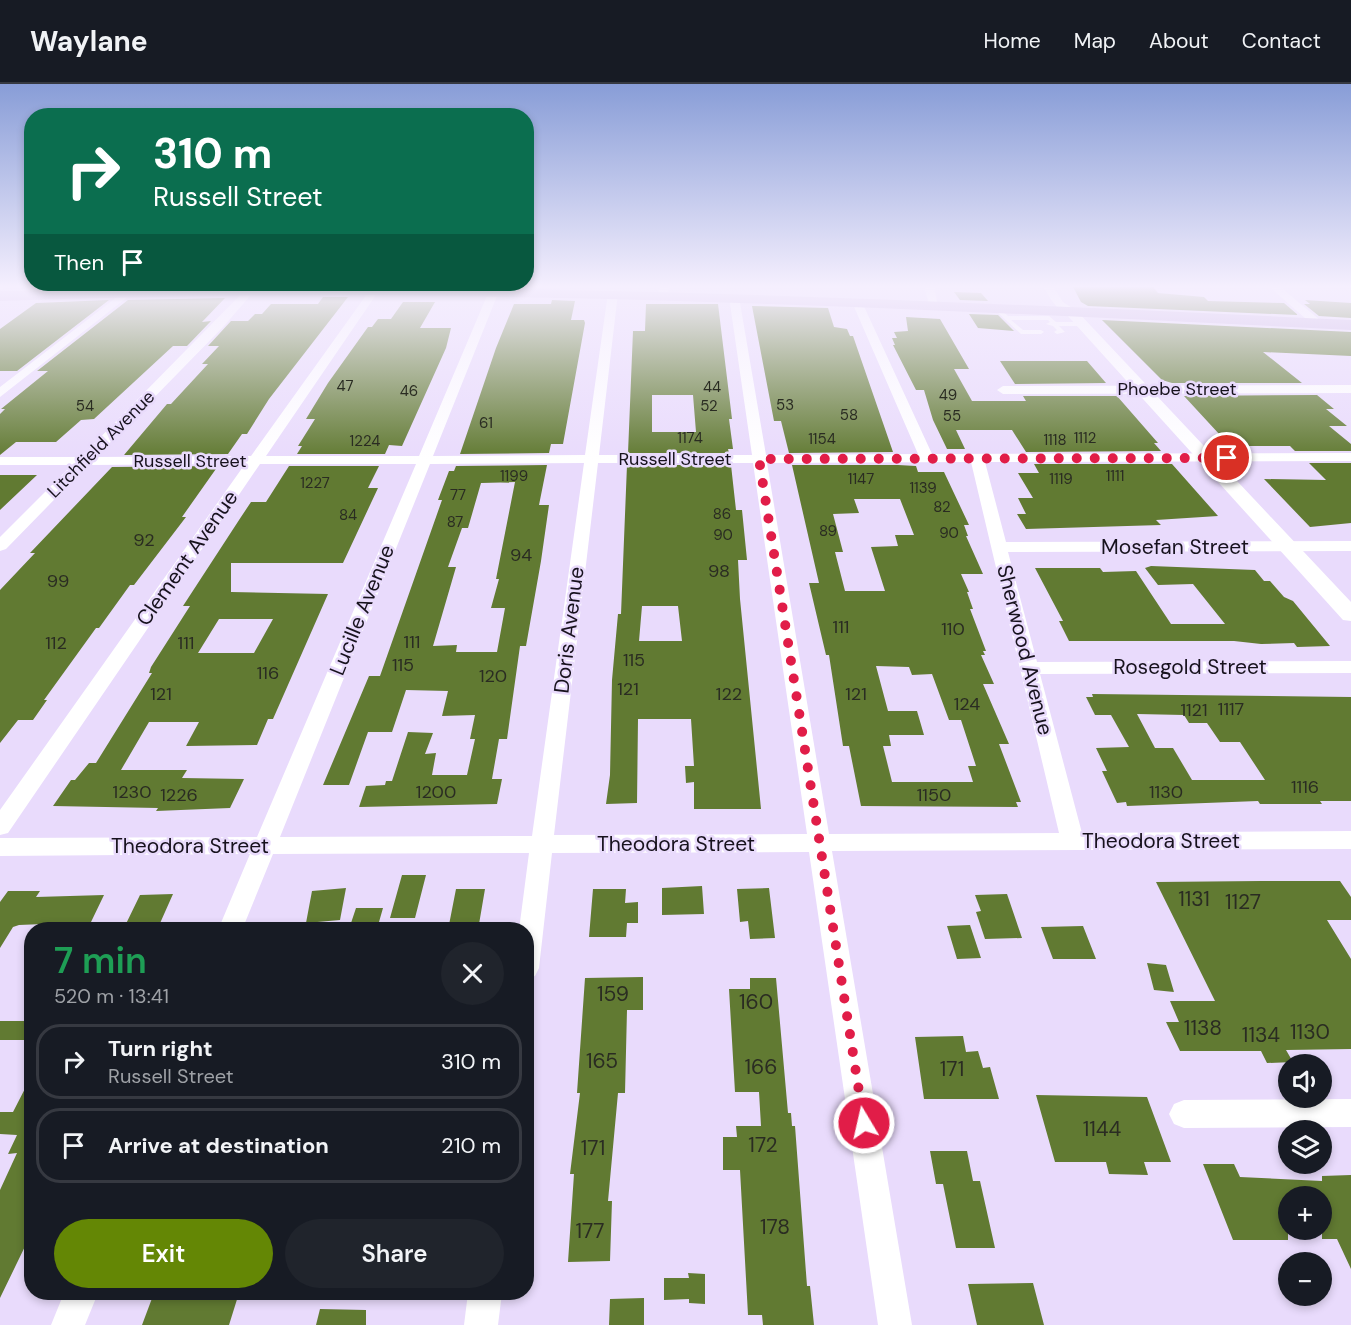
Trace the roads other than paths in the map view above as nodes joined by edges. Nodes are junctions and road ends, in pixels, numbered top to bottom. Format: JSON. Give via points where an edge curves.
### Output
{"nodes":[{"id":1,"x":59,"y":343,"type":"edge"},
{"id":2,"x":196,"y":343,"type":"edge"},
{"id":3,"x":338,"y":343,"type":"edge"},
{"id":4,"x":464,"y":343,"type":"edge"},
{"id":5,"x":606,"y":343,"type":"edge"},
{"id":6,"x":741,"y":343,"type":"edge"},
{"id":7,"x":875,"y":343,"type":"edge"},
{"id":8,"x":1102,"y":343,"type":"edge"},
{"id":9,"x":1144,"y":389,"type":"junction"},
{"id":10,"x":1351,"y":389,"type":"edge"},
{"id":11,"x":1003,"y":390,"type":"dead end"},
{"id":12,"x":0,"y":393,"type":"edge"},
{"id":13,"x":1351,"y":457,"type":"edge"},
{"id":14,"x":977,"y":458,"type":"junction"},
{"id":15,"x":1207,"y":458,"type":"junction"},
{"id":16,"x":759,"y":459,"type":"junction"},
{"id":17,"x":927,"y":459,"type":"junction"},
{"id":18,"x":424,"y":460,"type":"junction"},
{"id":19,"x":591,"y":460,"type":"junction"},
{"id":20,"x":83,"y":461,"type":"junction"},
{"id":21,"x":255,"y":461,"type":"junction"},
{"id":22,"x":0,"y":462,"type":"edge"},
{"id":23,"x":0,"y":546,"type":"edge"},
{"id":24,"x":1288,"y":546,"type":"junction"},
{"id":25,"x":1351,"y":546,"type":"edge"},
{"id":26,"x":999,"y":547,"type":"junction"},
{"id":27,"x":1351,"y":615,"type":"edge"},
{"id":28,"x":1351,"y":667,"type":"edge"},
{"id":29,"x":1029,"y":668,"type":"junction"},
{"id":30,"x":0,"y":827,"type":"edge"},
{"id":31,"x":1351,"y":840,"type":"edge"},
{"id":32,"x":1073,"y":842,"type":"junction"},
{"id":33,"x":820,"y":844,"type":"junction"},
{"id":34,"x":542,"y":845,"type":"junction"},
{"id":35,"x":265,"y":846,"type":"junction"},
{"id":36,"x":0,"y":848,"type":"edge"},
{"id":37,"x":233,"y":922,"type":"edge"},
{"id":38,"x":532,"y":922,"type":"edge"},
{"id":39,"x":1351,"y":1113,"type":"edge"},
{"id":40,"x":1184,"y":1114,"type":"dead end"},
{"id":41,"x":78,"y":1300,"type":"edge"},
{"id":42,"x":484,"y":1300,"type":"edge"},
{"id":43,"x":68,"y":1325,"type":"edge"},
{"id":44,"x":481,"y":1325,"type":"edge"},
{"id":45,"x":895,"y":1325,"type":"edge"}],
"edges":[{"from":1,"to":12,"type":"street"},
{"from":2,"to":20,"type":"street","name":"Litchfield Avenue"},
{"from":3,"to":21,"type":"street","name":"Clement Avenue"},
{"from":4,"to":18,"type":"street","name":"Lucille Avenue"},
{"from":5,"to":19,"type":"street","name":"Doris Avenue"},
{"from":6,"to":16,"type":"street"},
{"from":7,"to":17,"type":"street"},
{"from":8,"to":9,"type":"street"},
{"from":9,"to":10,"type":"street","name":"Phoebe Street"},
{"from":9,"to":11,"type":"street","name":"Phoebe Street"},
{"from":9,"to":15,"type":"street"},
{"from":13,"to":15,"type":"street","name":"Russell Street"},
{"from":14,"to":15,"type":"street","name":"Russell Street"},
{"from":14,"to":17,"type":"street","name":"Russell Street"},
{"from":14,"to":26,"type":"street","name":"Sherwood Avenue"},
{"from":15,"to":24,"type":"street"},
{"from":16,"to":17,"type":"street","name":"Russell Street"},
{"from":16,"to":19,"type":"street","name":"Russell Street"},
{"from":16,"to":33,"type":"street"},
{"from":18,"to":19,"type":"street","name":"Russell Street"},
{"from":18,"to":21,"type":"street","name":"Russell Street"},
{"from":18,"to":35,"type":"street","name":"Lucille Avenue"},
{"from":19,"to":34,"type":"street","name":"Doris Avenue"},
{"from":20,"to":21,"type":"street","name":"Russell Street"},
{"from":20,"to":22,"type":"street","name":"Russell Street"},
{"from":20,"to":23,"type":"street","name":"Litchfield Avenue"},
{"from":21,"to":30,"type":"street","name":"Clement Avenue"},
{"from":24,"to":25,"type":"street","name":"Mosefan Street"},
{"from":24,"to":26,"type":"street","name":"Mosefan Street"},
{"from":24,"to":27,"type":"street"},
{"from":26,"to":29,"type":"street","name":"Sherwood Avenue"},
{"from":28,"to":29,"type":"street","name":"Rosegold Street"},
{"from":29,"to":32,"type":"street","name":"Sherwood Avenue"},
{"from":31,"to":32,"type":"street","name":"Theodora Street"},
{"from":32,"to":33,"type":"street","name":"Theodora Street"},
{"from":33,"to":34,"type":"street","name":"Theodora Street"},
{"from":33,"to":45,"type":"street"},
{"from":34,"to":35,"type":"street","name":"Theodora Street"},
{"from":34,"to":38,"type":"street","name":"Doris Avenue"},
{"from":35,"to":36,"type":"street","name":"Theodora Street"},
{"from":35,"to":37,"type":"street","name":"Lucille Avenue"},
{"from":39,"to":40,"type":"street"},
{"from":41,"to":43,"type":"street"},
{"from":42,"to":44,"type":"street"}]}
